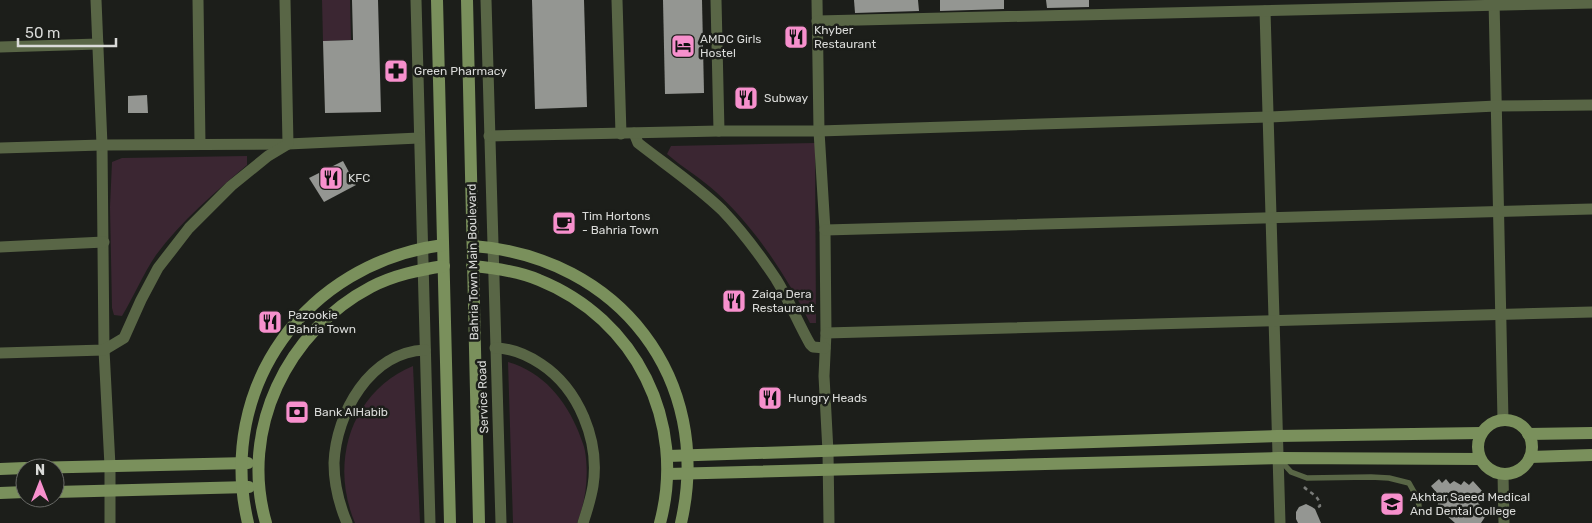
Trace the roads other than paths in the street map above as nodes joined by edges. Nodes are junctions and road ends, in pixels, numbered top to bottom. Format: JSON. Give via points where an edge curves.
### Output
{"nodes":[{"id":1,"x":96,"y":0,"type":"edge"},
{"id":2,"x":198,"y":0,"type":"edge"},
{"id":3,"x":285,"y":0,"type":"edge"},
{"id":4,"x":416,"y":0,"type":"edge"},
{"id":5,"x":437,"y":0,"type":"edge"},
{"id":6,"x":466,"y":0,"type":"edge"},
{"id":7,"x":486,"y":0,"type":"edge"},
{"id":8,"x":617,"y":0,"type":"edge"},
{"id":9,"x":716,"y":0,"type":"edge"},
{"id":10,"x":817,"y":0,"type":"edge"},
{"id":11,"x":1494,"y":3,"type":"edge"},
{"id":12,"x":1592,"y":4,"type":"edge"},
{"id":13,"x":1265,"y":11,"type":"junction"},
{"id":14,"x":817,"y":22,"type":"junction"},
{"id":15,"x":98,"y":44,"type":"junction"},
{"id":16,"x":0,"y":46,"type":"edge"},
{"id":17,"x":1592,"y":105,"type":"edge"},
{"id":18,"x":1496,"y":106,"type":"junction"},
{"id":19,"x":1268,"y":117,"type":"junction"},
{"id":20,"x":719,"y":131,"type":"junction"},
{"id":21,"x":819,"y":131,"type":"junction"},
{"id":22,"x":634,"y":133,"type":"junction"},
{"id":23,"x":621,"y":134,"type":"junction"},
{"id":24,"x":490,"y":136,"type":"junction"},
{"id":25,"x":419,"y":138,"type":"junction"},
{"id":26,"x":200,"y":144,"type":"junction"},
{"id":27,"x":288,"y":144,"type":"junction"},
{"id":28,"x":102,"y":145,"type":"junction"},
{"id":29,"x":0,"y":148,"type":"edge"},
{"id":30,"x":1592,"y":209,"type":"edge"},
{"id":31,"x":1498,"y":211,"type":"junction"},
{"id":32,"x":1271,"y":218,"type":"junction"},
{"id":33,"x":825,"y":230,"type":"junction"},
{"id":34,"x":104,"y":242,"type":"junction"},
{"id":35,"x":443,"y":245,"type":"junction"},
{"id":36,"x":473,"y":246,"type":"junction"},
{"id":37,"x":0,"y":247,"type":"edge"},
{"id":38,"x":423,"y":248,"type":"junction"},
{"id":39,"x":493,"y":248,"type":"junction"},
{"id":40,"x":444,"y":266,"type":"junction"},
{"id":41,"x":472,"y":266,"type":"junction"},
{"id":42,"x":493,"y":268,"type":"junction"},
{"id":43,"x":423,"y":269,"type":"junction"},
{"id":44,"x":1592,"y":312,"type":"edge"},
{"id":45,"x":1500,"y":315,"type":"junction"},
{"id":46,"x":1274,"y":321,"type":"junction"},
{"id":47,"x":826,"y":333,"type":"junction"},
{"id":48,"x":495,"y":348,"type":"junction"},
{"id":49,"x":825,"y":348,"type":"junction"},
{"id":50,"x":104,"y":350,"type":"junction"},
{"id":51,"x":425,"y":350,"type":"junction"},
{"id":52,"x":0,"y":353,"type":"edge"},
{"id":53,"x":1503,"y":420,"type":"junction"},
{"id":54,"x":1481,"y":433,"type":"junction"},
{"id":55,"x":1592,"y":433,"type":"edge"},
{"id":56,"x":1528,"y":434,"type":"junction"},
{"id":57,"x":1278,"y":436,"type":"junction"},
{"id":58,"x":828,"y":452,"type":"junction"},
{"id":59,"x":688,"y":455,"type":"junction"},
{"id":60,"x":1592,"y":455,"type":"edge"},
{"id":61,"x":668,"y":456,"type":"junction"},
{"id":62,"x":1530,"y":457,"type":"junction"},
{"id":63,"x":1278,"y":458,"type":"junction"},
{"id":64,"x":1480,"y":459,"type":"junction"},
{"id":65,"x":259,"y":462,"type":"junction"},
{"id":66,"x":241,"y":463,"type":"junction"},
{"id":67,"x":110,"y":466,"type":"junction"},
{"id":68,"x":65,"y":467,"type":"edge"},
{"id":69,"x":15,"y":468,"type":"edge"},
{"id":70,"x":0,"y":469,"type":"edge"},
{"id":71,"x":828,"y":470,"type":"junction"},
{"id":72,"x":668,"y":474,"type":"junction"},
{"id":73,"x":688,"y":474,"type":"junction"},
{"id":74,"x":1503,"y":474,"type":"junction"},
{"id":75,"x":259,"y":486,"type":"junction"},
{"id":76,"x":242,"y":487,"type":"junction"},
{"id":77,"x":110,"y":490,"type":"junction"},
{"id":78,"x":15,"y":492,"type":"edge"},
{"id":79,"x":65,"y":492,"type":"edge"},
{"id":80,"x":0,"y":493,"type":"edge"},
{"id":81,"x":1420,"y":514,"type":"dead end"},
{"id":82,"x":110,"y":523,"type":"edge"},
{"id":83,"x":248,"y":523,"type":"edge"},
{"id":84,"x":266,"y":523,"type":"edge"},
{"id":85,"x":347,"y":523,"type":"edge"},
{"id":86,"x":430,"y":523,"type":"edge"},
{"id":87,"x":450,"y":523,"type":"edge"},
{"id":88,"x":479,"y":523,"type":"edge"},
{"id":89,"x":501,"y":523,"type":"edge"},
{"id":90,"x":583,"y":523,"type":"edge"},
{"id":91,"x":660,"y":523,"type":"edge"},
{"id":92,"x":681,"y":523,"type":"edge"},
{"id":93,"x":829,"y":523,"type":"edge"},
{"id":94,"x":1280,"y":523,"type":"edge"},
{"id":95,"x":1504,"y":523,"type":"edge"}],
"edges":[{"from":1,"to":15,"type":"street"},
{"from":2,"to":26,"type":"street"},
{"from":3,"to":27,"type":"street"},
{"from":4,"to":25,"type":"street"},
{"from":5,"to":35,"type":"street"},
{"from":6,"to":36,"type":"street","name":"Bahria Town Main Boulevard"},
{"from":7,"to":24,"type":"street","name":"Service Road"},
{"from":8,"to":23,"type":"street"},
{"from":9,"to":20,"type":"street"},
{"from":10,"to":14,"type":"street"},
{"from":11,"to":12,"type":"street"},
{"from":11,"to":13,"type":"street"},
{"from":11,"to":18,"type":"street"},
{"from":13,"to":14,"type":"street"},
{"from":13,"to":19,"type":"street"},
{"from":14,"to":21,"type":"street"},
{"from":15,"to":16,"type":"street"},
{"from":15,"to":28,"type":"street"},
{"from":17,"to":18,"type":"street"},
{"from":18,"to":19,"type":"street"},
{"from":18,"to":31,"type":"street"},
{"from":19,"to":21,"type":"street"},
{"from":19,"to":32,"type":"street"},
{"from":20,"to":21,"type":"street"},
{"from":20,"to":22,"type":"street"},
{"from":21,"to":33,"type":"street"},
{"from":22,"to":23,"type":"street"},
{"from":22,"to":49,"type":"street","via":[[638,143],[722,210],[778,281],[810,344]]},
{"from":23,"to":24,"type":"street"},
{"from":24,"to":39,"type":"street","name":"Service Road"},
{"from":25,"to":27,"type":"street"},
{"from":25,"to":38,"type":"street"},
{"from":26,"to":27,"type":"street"},
{"from":26,"to":28,"type":"street"},
{"from":27,"to":50,"type":"street","via":[[231,186],[189,228],[158,268],[124,338]]},
{"from":28,"to":29,"type":"street"},
{"from":28,"to":34,"type":"street"},
{"from":30,"to":31,"type":"street"},
{"from":31,"to":32,"type":"street"},
{"from":31,"to":45,"type":"street"},
{"from":32,"to":33,"type":"street"},
{"from":32,"to":46,"type":"street"},
{"from":33,"to":47,"type":"street"},
{"from":34,"to":37,"type":"street"},
{"from":34,"to":50,"type":"street"},
{"from":35,"to":38,"type":"street"},
{"from":35,"to":40,"type":"street"},
{"from":36,"to":39,"type":"street"},
{"from":36,"to":41,"type":"street","name":"Bahria Town Main Boulevard"},
{"from":38,"to":43,"type":"street"},
{"from":38,"to":66,"type":"street","via":[[388,258],[353,274],[321,296],[294,323],[272,354],[255,388],[245,425]]},
{"from":39,"to":42,"type":"street","name":"Service Road"},
{"from":39,"to":59,"type":"street","via":[[524,254],[567,270],[593,286],[628,316],[656,353],[670,380],[684,424]]},
{"from":40,"to":43,"type":"street"},
{"from":40,"to":87,"type":"street"},
{"from":41,"to":42,"type":"street"},
{"from":41,"to":88,"type":"street","name":"Bahria Town Main Boulevard"},
{"from":42,"to":48,"type":"street","name":"Service Road"},
{"from":42,"to":61,"type":"street","via":[[524,275],[559,289],[591,310],[614,331],[648,382],[661,418]]},
{"from":43,"to":51,"type":"street"},
{"from":43,"to":65,"type":"street","via":[[390,278],[357,295],[327,316],[302,343],[271,399],[263,426]]},
{"from":44,"to":45,"type":"street"},
{"from":45,"to":46,"type":"street"},
{"from":45,"to":53,"type":"street"},
{"from":46,"to":47,"type":"street"},
{"from":46,"to":57,"type":"street"},
{"from":47,"to":49,"type":"street"},
{"from":48,"to":89,"type":"street","name":"Service Road"},
{"from":48,"to":90,"type":"street","via":[[513,349],[552,371],[575,400],[590,433],[593,452],[594,484]]},
{"from":49,"to":58,"type":"street"},
{"from":50,"to":52,"type":"street"},
{"from":50,"to":67,"type":"street"},
{"from":51,"to":85,"type":"street","via":[[400,354],[385,363],[362,386],[345,415],[336,446],[335,471],[337,495]]},
{"from":51,"to":86,"type":"street"},
{"from":53,"to":54,"type":"street","via":[[1494,422]]},
{"from":53,"to":56,"type":"street","via":[[1517,423]]},
{"from":54,"to":57,"type":"street"},
{"from":54,"to":64,"type":"street","via":[[1478,442]]},
{"from":55,"to":56,"type":"street"},
{"from":56,"to":62,"type":"street"},
{"from":57,"to":58,"type":"street"},
{"from":57,"to":63,"type":"street"},
{"from":58,"to":59,"type":"street"},
{"from":58,"to":71,"type":"street"},
{"from":59,"to":61,"type":"street"},
{"from":59,"to":73,"type":"street"},
{"from":60,"to":62,"type":"street"},
{"from":61,"to":72,"type":"street"},
{"from":62,"to":74,"type":"street","via":[[1520,469]]},
{"from":63,"to":64,"type":"street"},
{"from":63,"to":71,"type":"street"},
{"from":63,"to":81,"type":"lane","via":[[1291,472],[1307,478],[1389,478],[1409,483],[1418,499]]},
{"from":63,"to":94,"type":"street"},
{"from":64,"to":74,"type":"street","via":[[1490,470]]},
{"from":65,"to":66,"type":"street"},
{"from":65,"to":75,"type":"street"},
{"from":66,"to":67,"type":"street"},
{"from":66,"to":76,"type":"street"},
{"from":67,"to":68,"type":"street"},
{"from":67,"to":77,"type":"street"},
{"from":69,"to":70,"type":"street"},
{"from":71,"to":73,"type":"street"},
{"from":71,"to":93,"type":"street"},
{"from":72,"to":73,"type":"street"},
{"from":72,"to":91,"type":"street"},
{"from":73,"to":92,"type":"street"},
{"from":74,"to":95,"type":"street"},
{"from":75,"to":76,"type":"street"},
{"from":75,"to":84,"type":"street"},
{"from":76,"to":77,"type":"street"},
{"from":76,"to":83,"type":"street"},
{"from":77,"to":79,"type":"street"},
{"from":77,"to":82,"type":"street"},
{"from":78,"to":80,"type":"street"}]}
